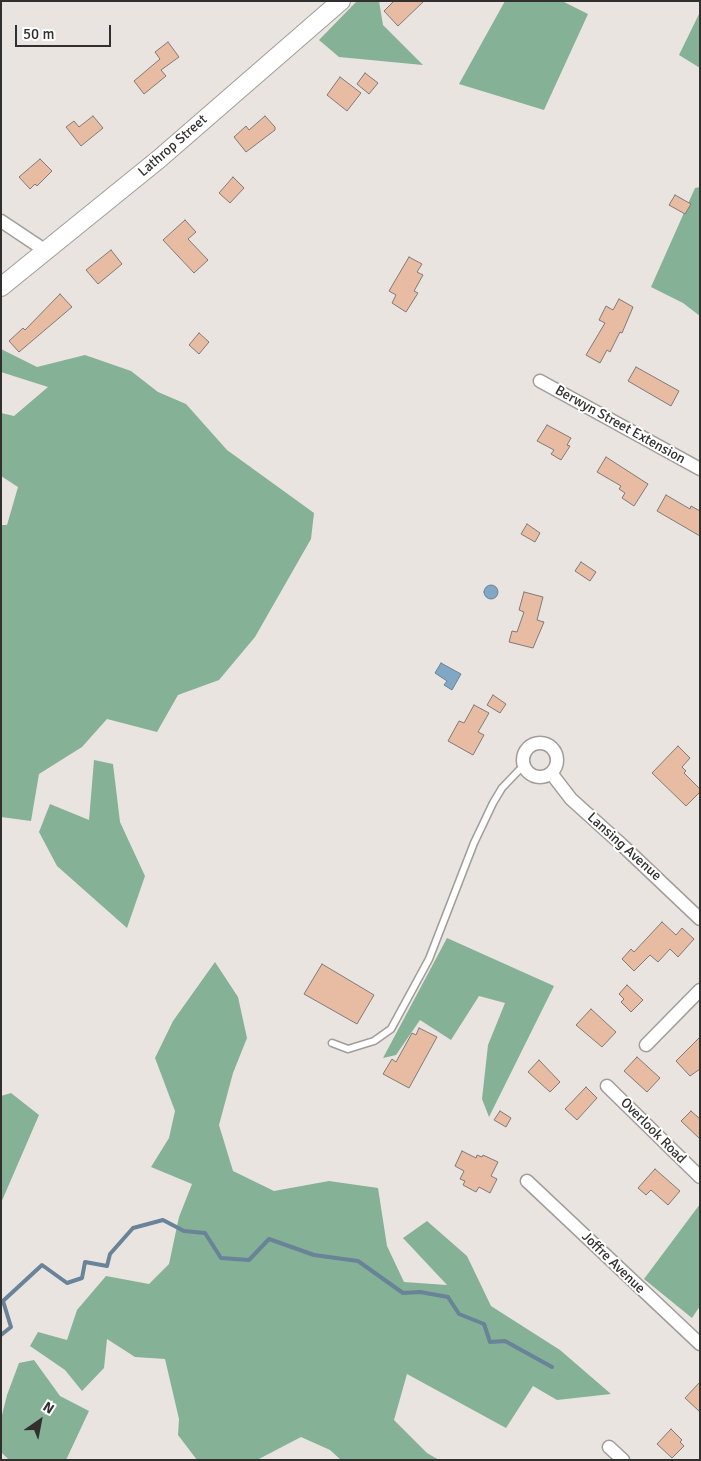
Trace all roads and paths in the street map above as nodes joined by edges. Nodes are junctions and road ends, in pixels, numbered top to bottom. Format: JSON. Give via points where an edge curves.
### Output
{"nodes":[{"id":1,"x":341,"y":1,"type":"edge"},
{"id":2,"x":1,"y":221,"type":"edge"},
{"id":3,"x":46,"y":251,"type":"junction"},
{"id":4,"x":1,"y":287,"type":"edge"},
{"id":5,"x":540,"y":382,"type":"dead end"},
{"id":6,"x":700,"y":469,"type":"edge"},
{"id":7,"x":523,"y":766,"type":"junction"},
{"id":8,"x":551,"y":773,"type":"junction"},
{"id":9,"x":700,"y":919,"type":"edge"},
{"id":10,"x":700,"y":990,"type":"edge"},
{"id":11,"x":332,"y":1042,"type":"dead end"},
{"id":12,"x":646,"y":1044,"type":"dead end"},
{"id":13,"x":607,"y":1086,"type":"dead end"},
{"id":14,"x":700,"y":1177,"type":"edge"},
{"id":15,"x":527,"y":1181,"type":"dead end"},
{"id":16,"x":700,"y":1344,"type":"edge"},
{"id":17,"x":609,"y":1447,"type":"dead end"},
{"id":18,"x":623,"y":1460,"type":"edge"}],
"edges":[{"from":1,"to":3,"type":"street","name":"Lathrop Street","via":[[160,159]]},
{"from":2,"to":3,"type":"street"},
{"from":3,"to":4,"type":"street","name":"Lathrop Street"},
{"from":5,"to":6,"type":"street","name":"Berwyn Street Extension"},
{"from":7,"to":8,"type":"street","via":[[535,777]]},
{"from":7,"to":8,"type":"street","via":[[523,754],[527,749],[543,743],[556,754],[557,764]]},
{"from":7,"to":11,"type":"lane","via":[[502,788],[493,804],[474,843],[429,959],[391,1029],[374,1041],[348,1049]]},
{"from":8,"to":9,"type":"street","name":"Lansing Avenue","via":[[571,799]]},
{"from":10,"to":12,"type":"street"},
{"from":13,"to":14,"type":"street","name":"Overlook Road"},
{"from":15,"to":16,"type":"street","name":"Joffre Avenue"},
{"from":17,"to":18,"type":"street"}]}
